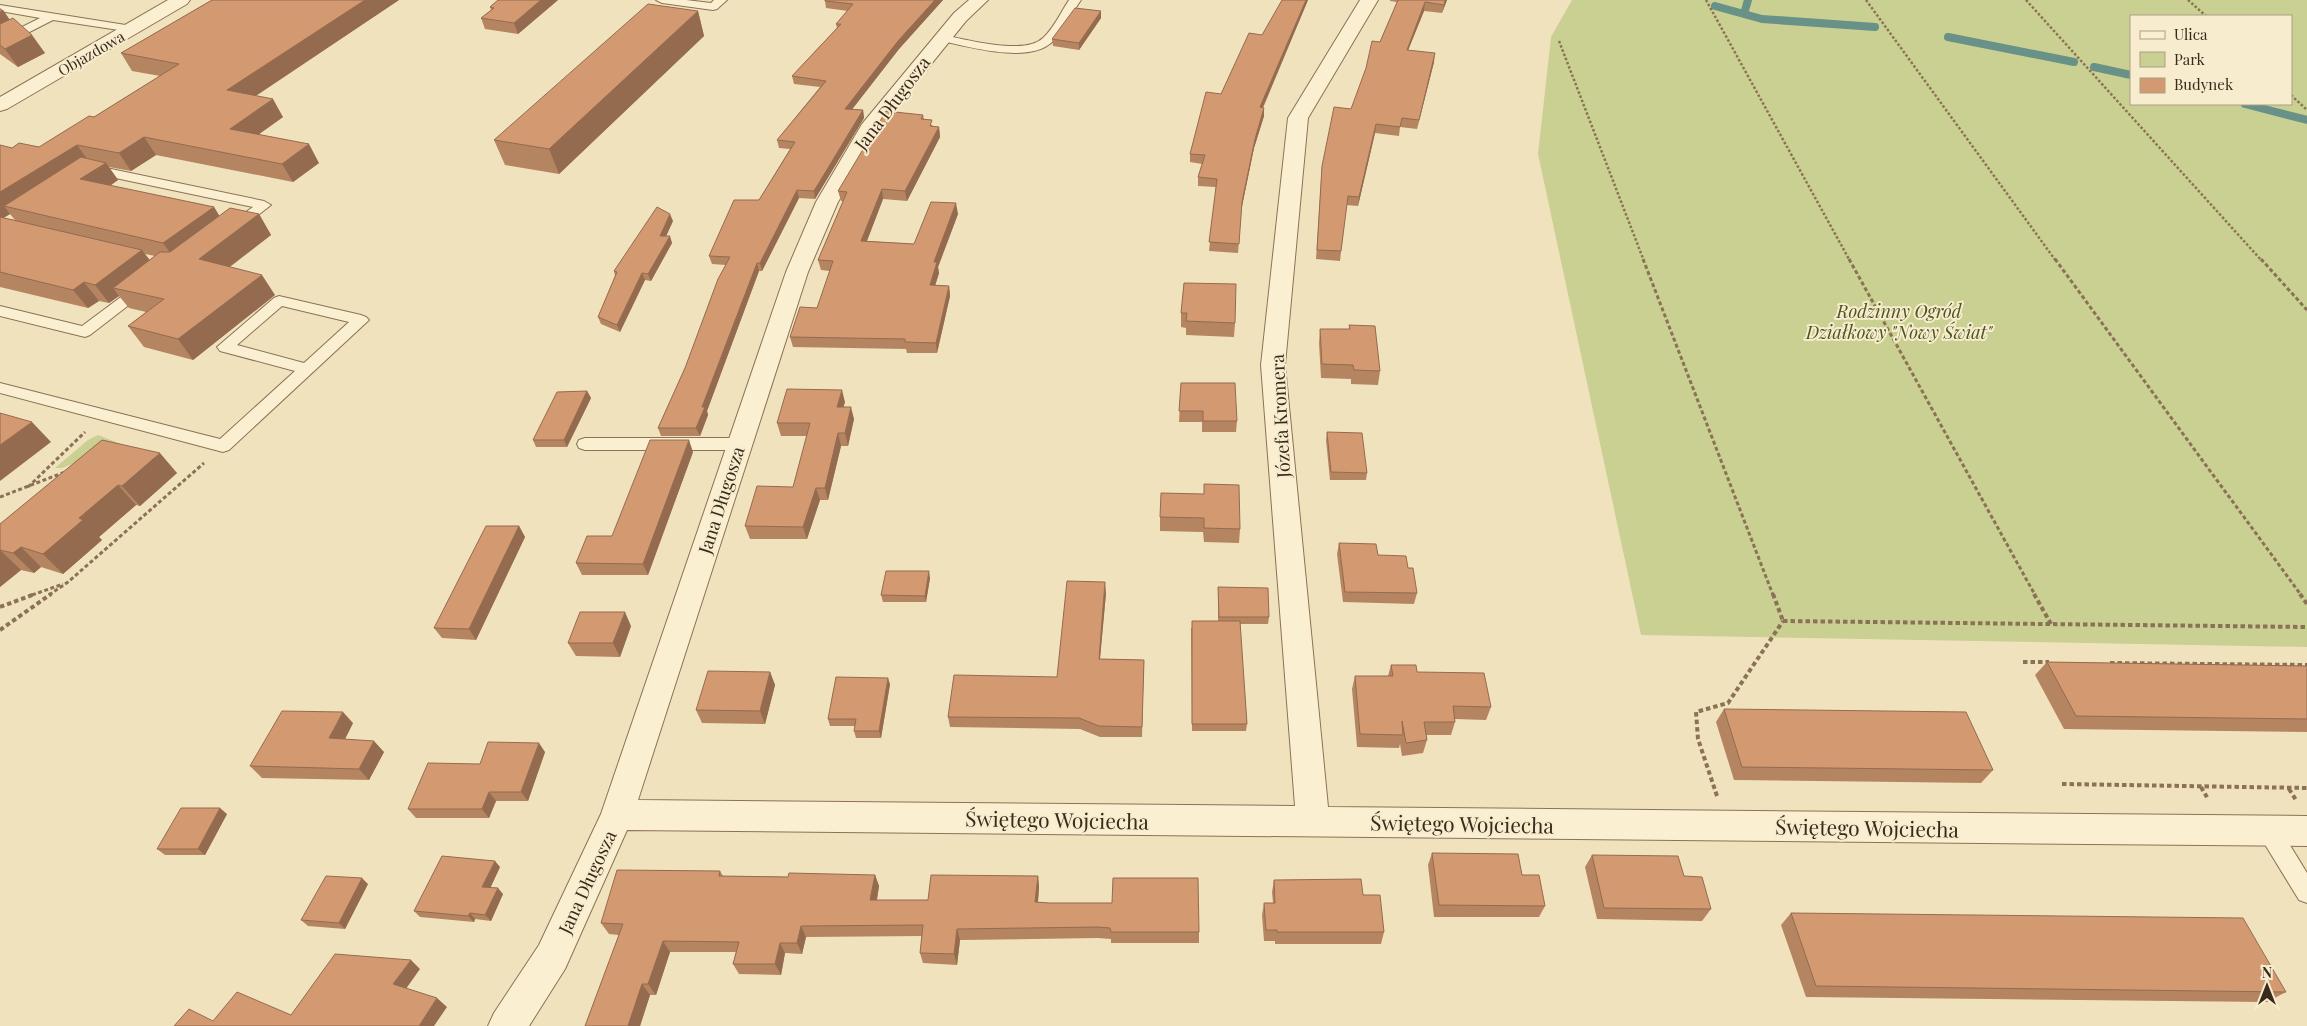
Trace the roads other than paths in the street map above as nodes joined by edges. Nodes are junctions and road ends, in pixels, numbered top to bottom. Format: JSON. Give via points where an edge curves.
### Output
{"nodes":[{"id":1,"x":182,"y":0,"type":"edge"},
{"id":2,"x":662,"y":0,"type":"edge"},
{"id":3,"x":721,"y":0,"type":"edge"},
{"id":4,"x":979,"y":0,"type":"edge"},
{"id":5,"x":1075,"y":0,"type":"edge"},
{"id":6,"x":1370,"y":0,"type":"edge"},
{"id":7,"x":0,"y":8,"type":"edge"},
{"id":8,"x":52,"y":16,"type":"junction"},
{"id":9,"x":132,"y":29,"type":"junction"},
{"id":10,"x":942,"y":38,"type":"junction"},
{"id":11,"x":0,"y":43,"type":"edge"},
{"id":12,"x":0,"y":105,"type":"edge"},
{"id":13,"x":83,"y":174,"type":"edge"},
{"id":14,"x":225,"y":234,"type":"edge"},
{"id":15,"x":156,"y":278,"type":"edge"},
{"id":16,"x":0,"y":311,"type":"edge"},
{"id":17,"x":307,"y":369,"type":"junction"},
{"id":18,"x":0,"y":388,"type":"edge"},
{"id":19,"x":585,"y":444,"type":"dead end"},
{"id":20,"x":740,"y":444,"type":"junction"},
{"id":21,"x":617,"y":815,"type":"junction"},
{"id":22,"x":1313,"y":821,"type":"junction"},
{"id":23,"x":2269,"y":831,"type":"junction"},
{"id":24,"x":2307,"y":831,"type":"edge"},
{"id":25,"x":2307,"y":893,"type":"edge"},
{"id":26,"x":507,"y":1026,"type":"edge"}],
"edges":[{"from":1,"to":9,"type":"street","name":"Objazdowa"},
{"from":2,"to":3,"type":"lane","via":[[713,8]]},
{"from":4,"to":10,"type":"street","name":"Jana Długosza"},
{"from":5,"to":10,"type":"lane","via":[[1044,44],[1035,47],[1019,50]]},
{"from":6,"to":22,"type":"street","name":"Józefa Kromera","via":[[1298,118],[1273,364]]},
{"from":7,"to":8,"type":"lane"},
{"from":8,"to":9,"type":"lane"},
{"from":8,"to":11,"type":"lane"},
{"from":9,"to":12,"type":"street","name":"Objazdowa"},
{"from":10,"to":20,"type":"street","name":"Jana Długosza","via":[[872,124],[827,202],[797,272]]},
{"from":13,"to":14,"type":"lane","via":[[91,169],[264,205]]},
{"from":15,"to":16,"type":"lane","via":[[85,332]]},
{"from":17,"to":17,"type":"lane","via":[[361,320],[279,301],[225,347]]},
{"from":17,"to":18,"type":"lane","via":[[223,446]]},
{"from":19,"to":20,"type":"lane"},
{"from":20,"to":21,"type":"street","name":"Jana Długosza"},
{"from":21,"to":22,"type":"street","name":"Świętego Wojciecha"},
{"from":21,"to":26,"type":"street","name":"Jana Długosza","via":[[552,957]]},
{"from":22,"to":23,"type":"street","name":"Świętego Wojciecha"},
{"from":23,"to":24,"type":"street","name":"Świętego Wojciecha"},
{"from":23,"to":25,"type":"lane"}]}
